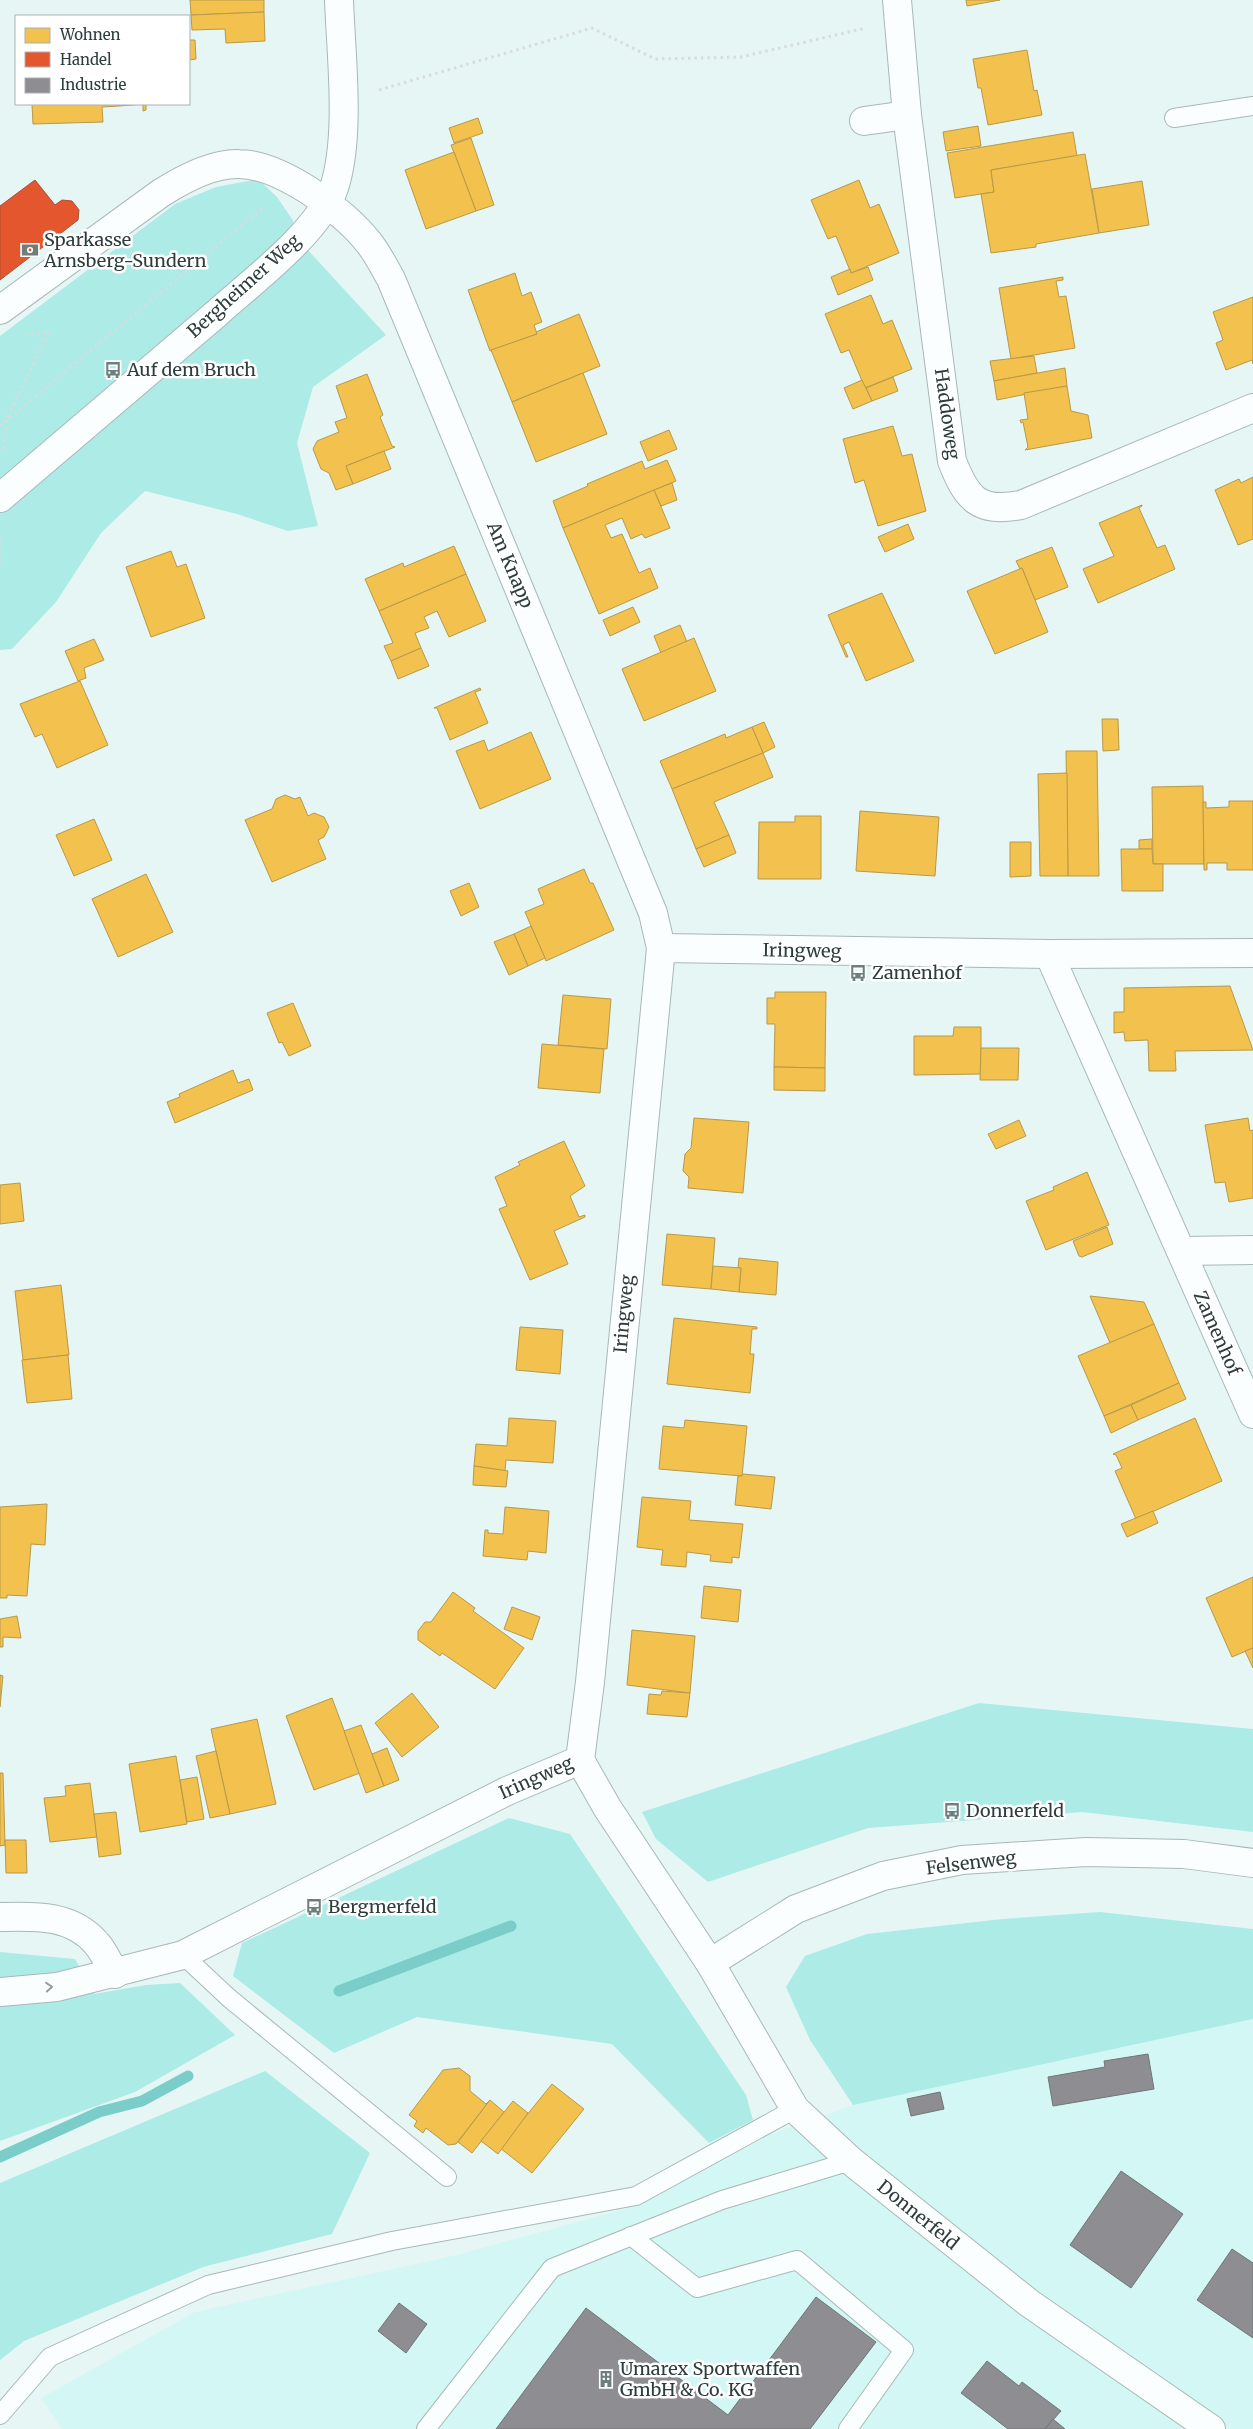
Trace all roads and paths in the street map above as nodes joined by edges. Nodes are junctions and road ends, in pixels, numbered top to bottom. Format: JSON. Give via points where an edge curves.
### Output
{"nodes":[{"id":1,"x":339,"y":0,"type":"edge"},
{"id":2,"x":898,"y":10,"type":"edge"},
{"id":3,"x":342,"y":100,"type":"junction"},
{"id":4,"x":1253,"y":106,"type":"edge"},
{"id":5,"x":907,"y":115,"type":"junction"},
{"id":6,"x":1174,"y":118,"type":"dead end"},
{"id":7,"x":864,"y":122,"type":"dead end"},
{"id":8,"x":295,"y":181,"type":"junction"},
{"id":9,"x":326,"y":204,"type":"junction"},
{"id":10,"x":0,"y":310,"type":"edge"},
{"id":11,"x":19,"y":336,"type":"dead end"},
{"id":12,"x":1253,"y":408,"type":"edge"},
{"id":13,"x":6,"y":420,"type":"junction"},
{"id":14,"x":0,"y":426,"type":"edge"},
{"id":15,"x":0,"y":498,"type":"edge"},
{"id":16,"x":661,"y":948,"type":"junction"},
{"id":17,"x":1253,"y":953,"type":"edge"},
{"id":18,"x":1049,"y":954,"type":"junction"},
{"id":19,"x":1253,"y":1250,"type":"edge"},
{"id":20,"x":1181,"y":1251,"type":"junction"},
{"id":21,"x":1253,"y":1414,"type":"edge"},
{"id":22,"x":580,"y":1760,"type":"junction"},
{"id":23,"x":1253,"y":1863,"type":"edge"},
{"id":24,"x":0,"y":1918,"type":"edge"},
{"id":25,"x":183,"y":1955,"type":"junction"},
{"id":26,"x":710,"y":1963,"type":"junction"},
{"id":27,"x":115,"y":1974,"type":"junction"},
{"id":28,"x":0,"y":1992,"type":"edge"},
{"id":29,"x":795,"y":2109,"type":"junction"},
{"id":30,"x":851,"y":2161,"type":"junction"},
{"id":31,"x":447,"y":2177,"type":"dead end"},
{"id":32,"x":631,"y":2236,"type":"junction"},
{"id":33,"x":0,"y":2415,"type":"edge"},
{"id":34,"x":426,"y":2429,"type":"edge"},
{"id":35,"x":848,"y":2429,"type":"edge"},
{"id":36,"x":1211,"y":2429,"type":"edge"}],
"edges":[{"from":1,"to":3,"type":"street","name":"Bergheimer Weg"},
{"from":2,"to":3,"type":"path","via":[[741,57],[655,59],[592,28]]},
{"from":2,"to":5,"type":"street","name":"Haddoweg"},
{"from":3,"to":9,"type":"street","name":"Bergheimer Weg","via":[[342,157]]},
{"from":4,"to":6,"type":"lane"},
{"from":5,"to":7,"type":"street"},
{"from":5,"to":12,"type":"street","name":"Haddoweg","via":[[952,461],[968,493],[981,504],[1001,509],[1021,505]]},
{"from":8,"to":9,"type":"street"},
{"from":8,"to":10,"type":"street","via":[[271,169],[237,164],[178,182]]},
{"from":8,"to":13,"type":"path"},
{"from":9,"to":15,"type":"street","name":"Bergheimer Weg","via":[[284,253]]},
{"from":9,"to":16,"type":"street","name":"Am Knapp","via":[[356,227],[391,278],[653,913]]},
{"from":11,"to":13,"type":"path","via":[[48,332]]},
{"from":13,"to":14,"type":"path"},
{"from":13,"to":15,"type":"path"},
{"from":16,"to":18,"type":"street","name":"Iringweg"},
{"from":16,"to":22,"type":"street","name":"Iringweg"},
{"from":17,"to":18,"type":"street","name":"Iringweg"},
{"from":18,"to":20,"type":"street","name":"Zamenhof"},
{"from":19,"to":20,"type":"street"},
{"from":20,"to":21,"type":"street","name":"Zamenhof"},
{"from":22,"to":25,"type":"street","name":"Iringweg","via":[[507,1791]]},
{"from":22,"to":26,"type":"street","name":"Donnerfeld","via":[[608,1809]]},
{"from":23,"to":26,"type":"street","name":"Felsenweg","via":[[1184,1854],[1086,1852],[962,1860],[883,1876],[796,1909]]},
{"from":24,"to":27,"type":"street","via":[[35,1916],[68,1922],[96,1943]]},
{"from":25,"to":27,"type":"street","name":"Iringweg"},
{"from":25,"to":31,"type":"lane","via":[[237,2004]]},
{"from":26,"to":29,"type":"street","name":"Donnerfeld"},
{"from":28,"to":27,"type":"street","one_way":true,"via":[[57,1987]]},
{"from":29,"to":30,"type":"street","name":"Donnerfeld"},
{"from":29,"to":33,"type":"lane","via":[[636,2196],[392,2241],[208,2285],[50,2357]]},
{"from":30,"to":32,"type":"lane","via":[[722,2200]]},
{"from":30,"to":36,"type":"street","name":"Donnerfeld","via":[[1029,2304]]},
{"from":32,"to":34,"type":"lane","via":[[552,2268]]},
{"from":32,"to":35,"type":"lane","via":[[696,2288],[798,2260],[904,2350]]}]}
